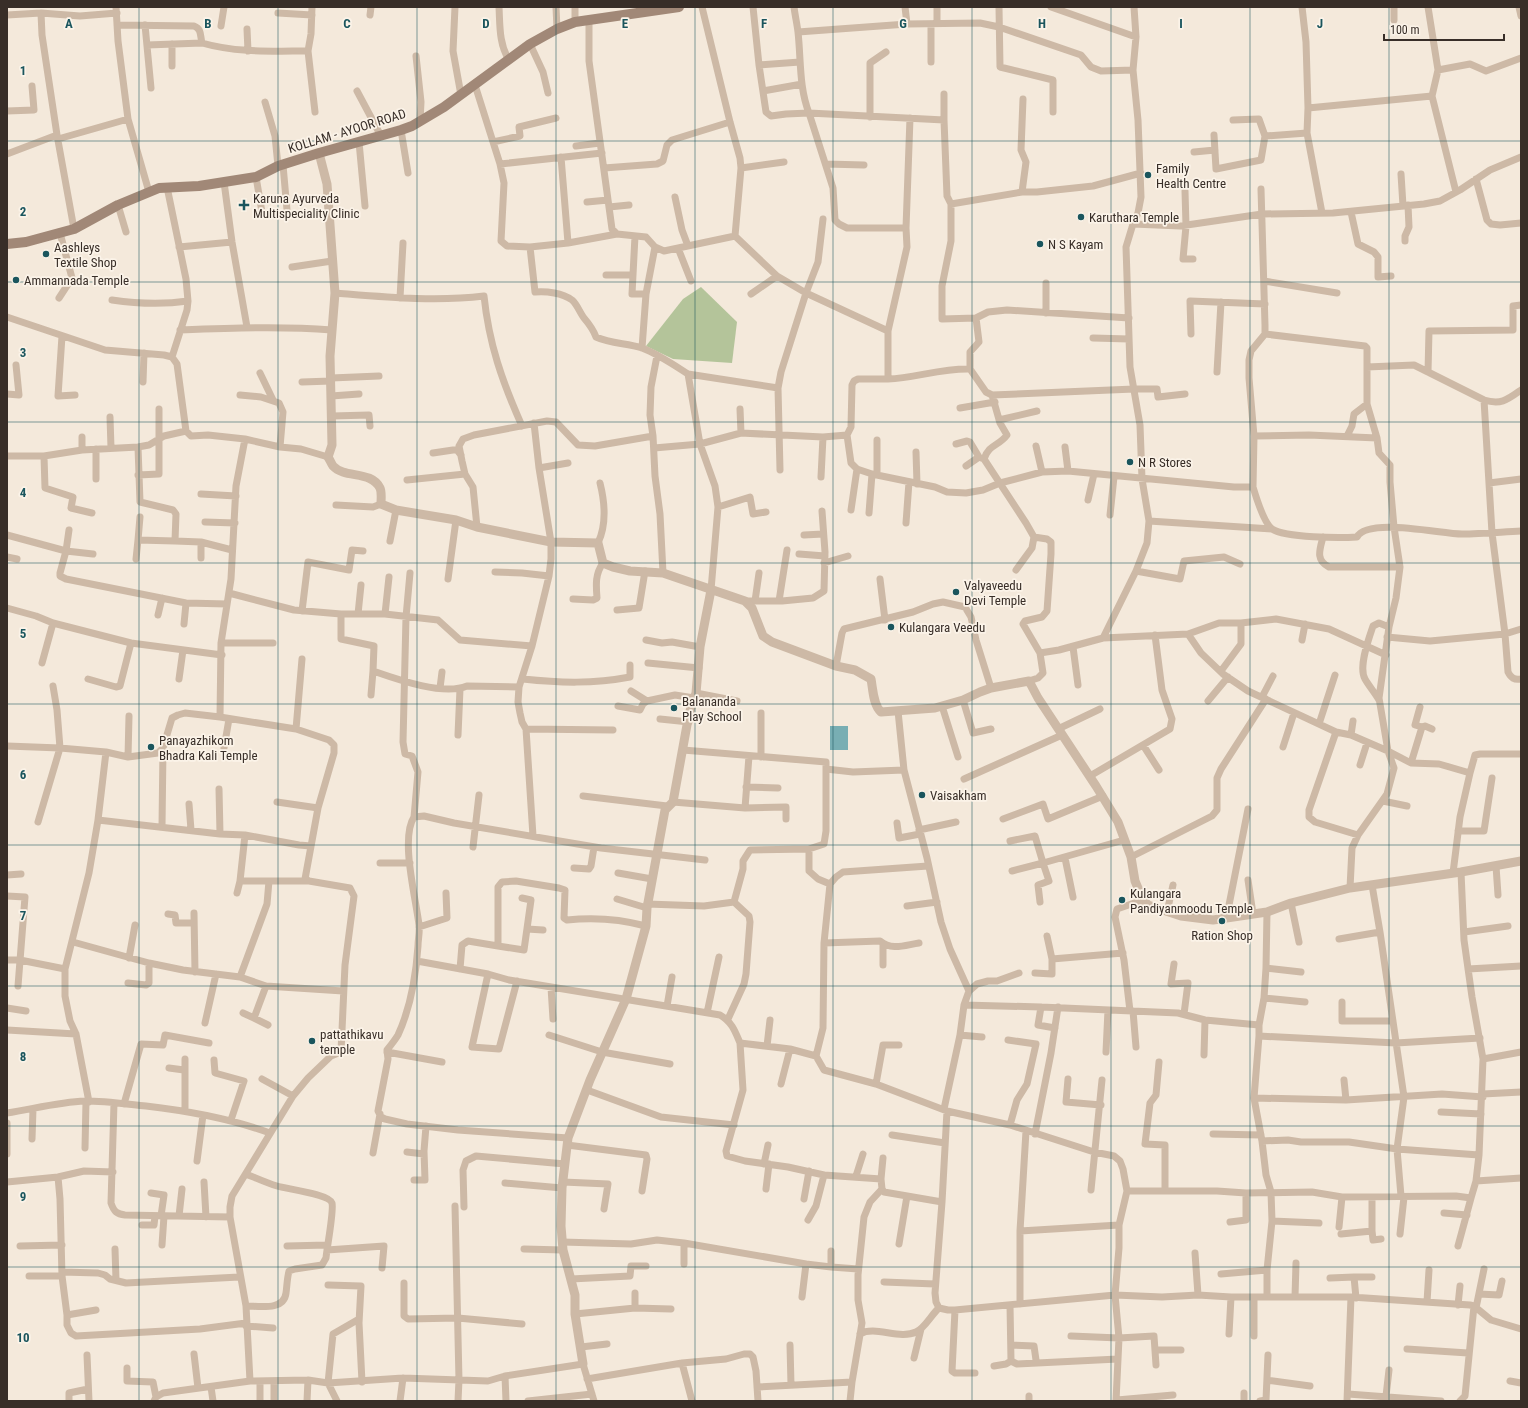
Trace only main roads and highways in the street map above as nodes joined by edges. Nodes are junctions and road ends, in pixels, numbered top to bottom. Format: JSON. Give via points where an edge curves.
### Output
{"nodes":[{"id":1,"x":679,"y":7,"type":"edge"},
{"id":2,"x":7,"y":244,"type":"edge"}],
"edges":[{"from":1,"to":2,"type":"main road","name":"KOLLAM - AYOOR ROAD","via":[[575,22],[557,29],[530,44],[444,107],[402,130],[319,153],[256,176],[199,186],[159,188],[118,205],[74,229],[26,242]]}]}
